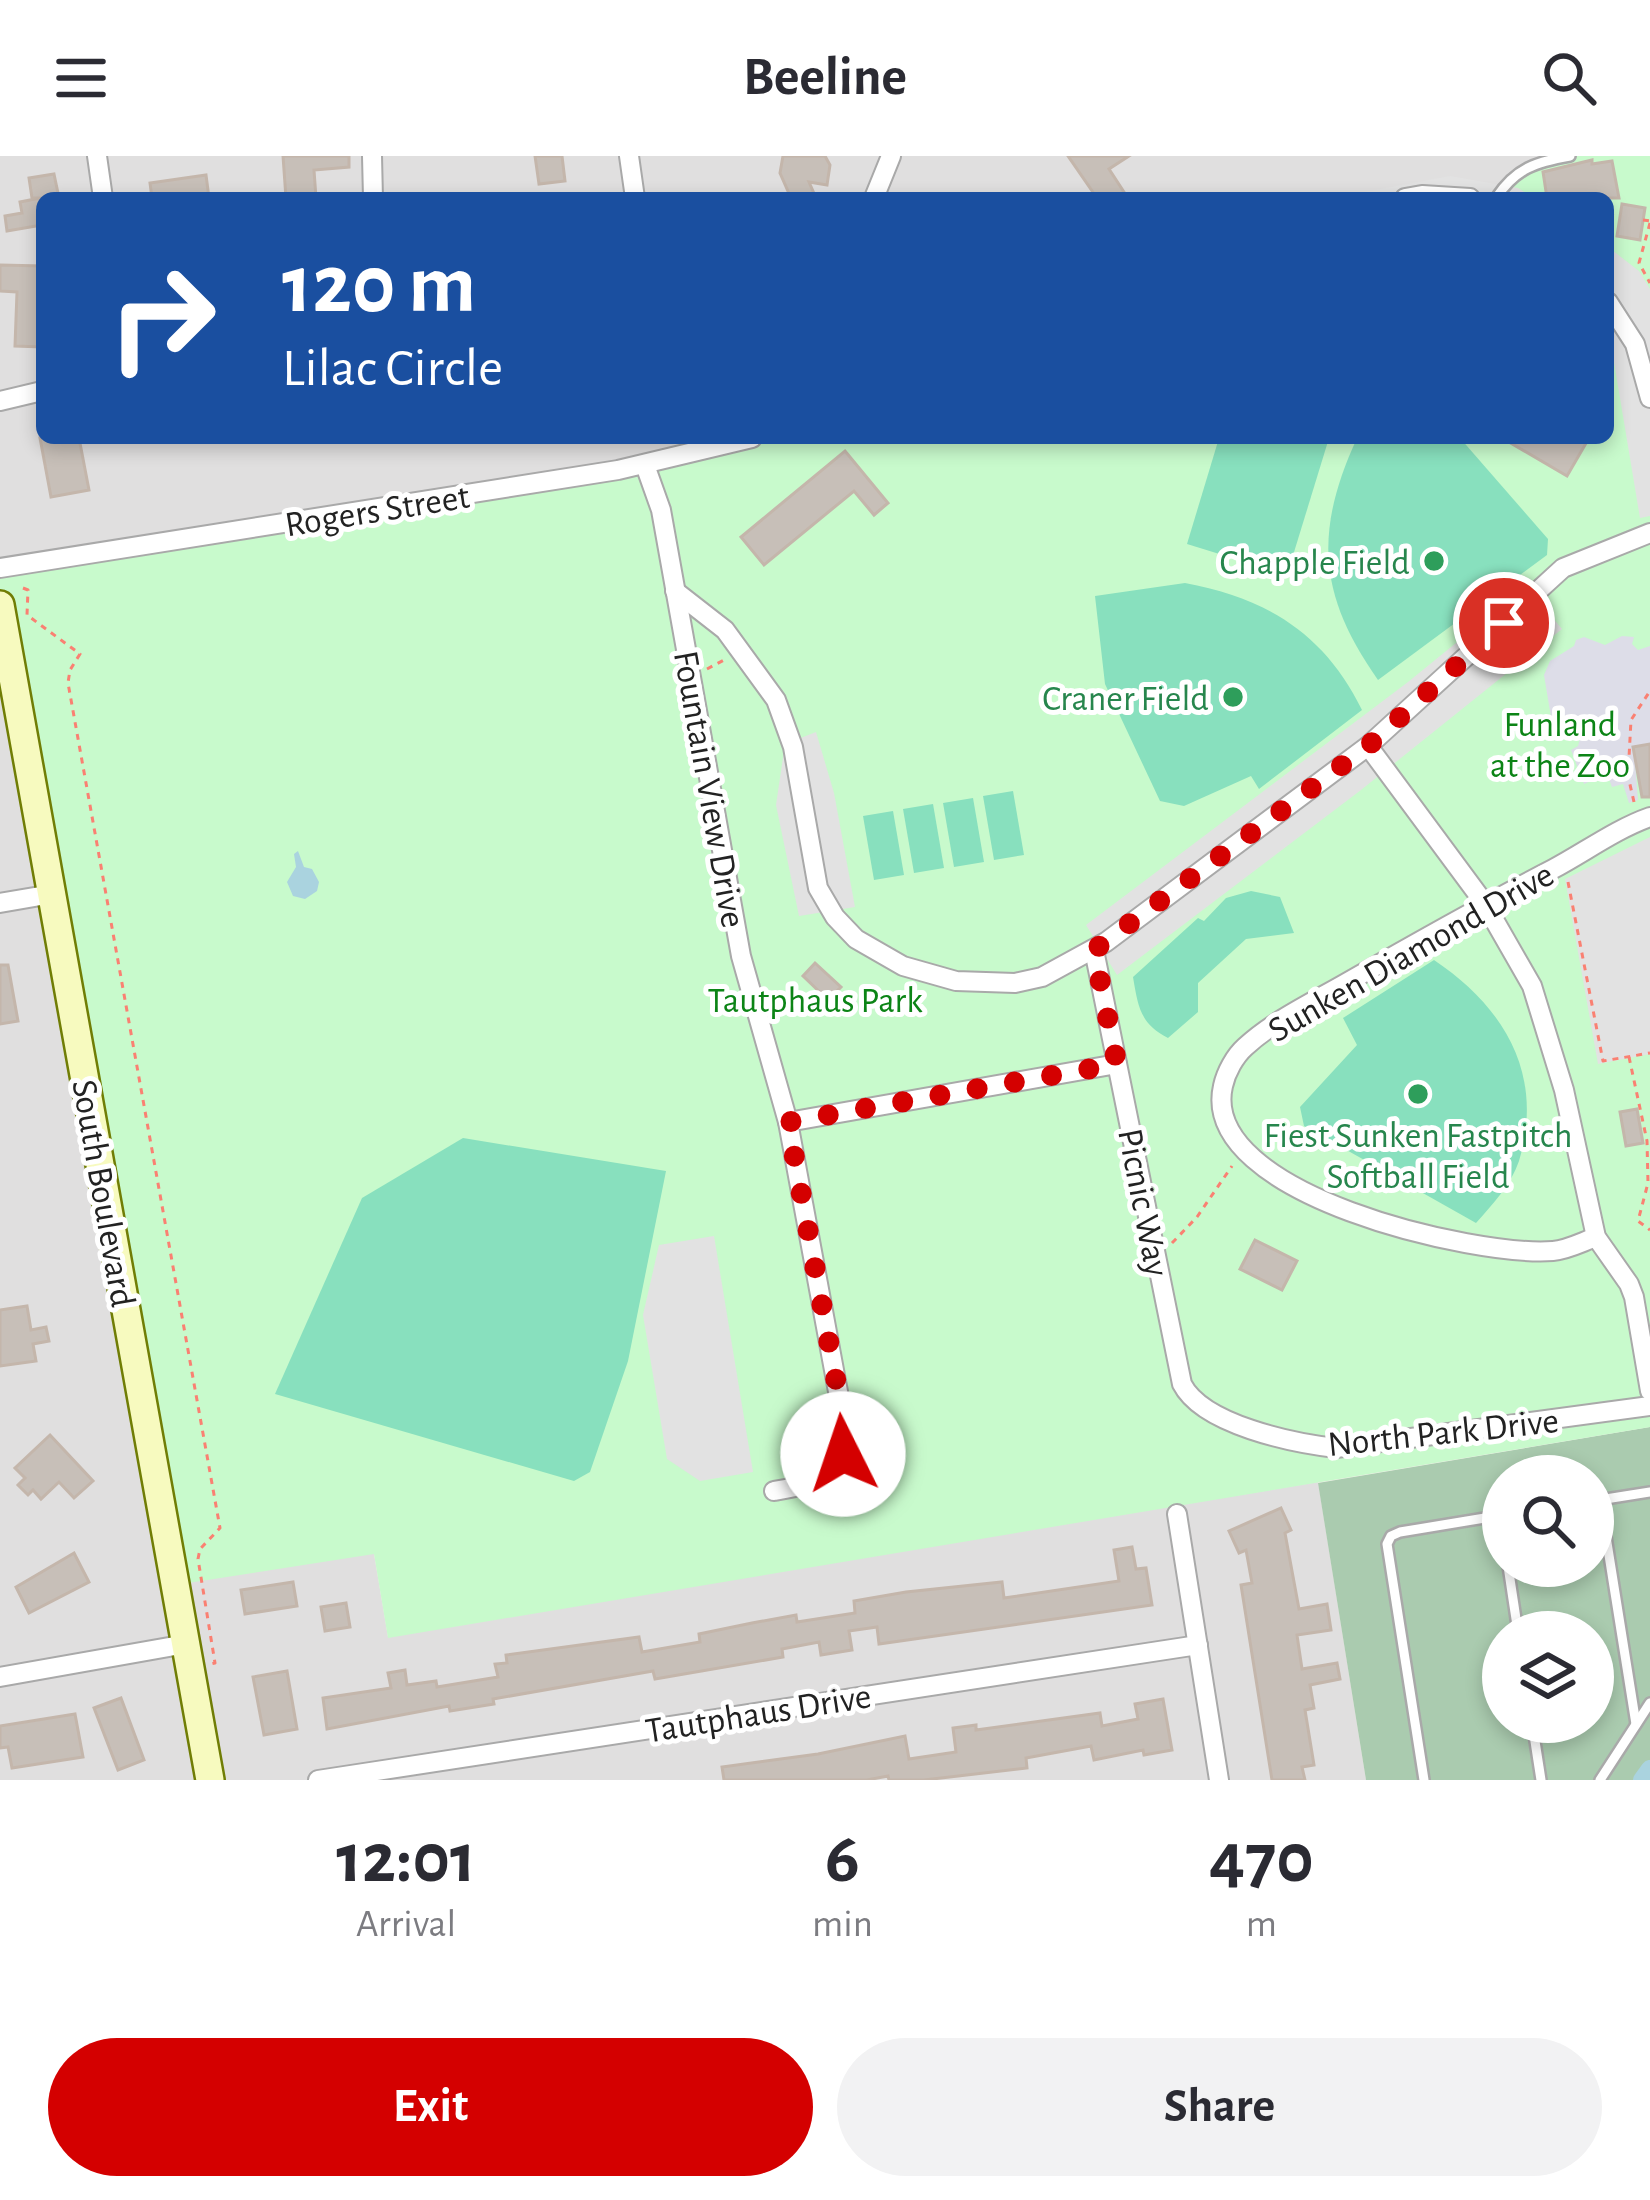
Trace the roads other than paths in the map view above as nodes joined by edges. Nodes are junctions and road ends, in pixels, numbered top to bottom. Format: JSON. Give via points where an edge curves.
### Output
{"nodes":[{"id":1,"x":97,"y":156,"type":"edge"},
{"id":2,"x":372,"y":156,"type":"edge"},
{"id":3,"x":629,"y":156,"type":"edge"},
{"id":4,"x":891,"y":156,"type":"edge"},
{"id":5,"x":1570,"y":156,"type":"edge"},
{"id":6,"x":102,"y":192,"type":"edge"},
{"id":7,"x":373,"y":192,"type":"edge"},
{"id":8,"x":634,"y":192,"type":"edge"},
{"id":9,"x":876,"y":192,"type":"edge"},
{"id":10,"x":1500,"y":192,"type":"edge"},
{"id":11,"x":1614,"y":311,"type":"edge"},
{"id":12,"x":36,"y":392,"type":"edge"},
{"id":13,"x":1650,"y":398,"type":"edge"},
{"id":14,"x":0,"y":401,"type":"edge"},
{"id":15,"x":728,"y":444,"type":"edge"},
{"id":16,"x":646,"y":465,"type":"junction"},
{"id":17,"x":1650,"y":533,"type":"edge"},
{"id":18,"x":0,"y":568,"type":"edge"},
{"id":19,"x":675,"y":591,"type":"junction"},
{"id":20,"x":17,"y":594,"type":"edge"},
{"id":21,"x":1368,"y":746,"type":"junction"},
{"id":22,"x":1645,"y":819,"type":"edge"},
{"id":23,"x":52,"y":894,"type":"junction"},
{"id":24,"x":0,"y":903,"type":"edge"},
{"id":25,"x":1485,"y":904,"type":"junction"},
{"id":26,"x":1094,"y":950,"type":"junction"},
{"id":27,"x":1117,"y":1064,"type":"junction"},
{"id":28,"x":788,"y":1122,"type":"junction"},
{"id":29,"x":1596,"y":1237,"type":"junction"},
{"id":30,"x":1182,"y":1384,"type":"joint"},
{"id":31,"x":1650,"y":1391,"type":"edge"},
{"id":32,"x":1650,"y":1406,"type":"edge"},
{"id":33,"x":774,"y":1491,"type":"dead end"},
{"id":34,"x":1650,"y":1492,"type":"edge"},
{"id":35,"x":1614,"y":1497,"type":"edge"},
{"id":36,"x":1178,"y":1514,"type":"dead end"},
{"id":37,"x":1482,"y":1518,"type":"edge"},
{"id":38,"x":1612,"y":1587,"type":"edge"},
{"id":39,"x":186,"y":1644,"type":"junction"},
{"id":40,"x":1198,"y":1645,"type":"junction"},
{"id":41,"x":0,"y":1677,"type":"edge"},
{"id":42,"x":1650,"y":1703,"type":"edge"},
{"id":43,"x":1636,"y":1724,"type":"junction"},
{"id":44,"x":1535,"y":1743,"type":"edge"},
{"id":45,"x":204,"y":1779,"type":"edge"},
{"id":46,"x":318,"y":1780,"type":"edge"},
{"id":47,"x":1219,"y":1780,"type":"edge"},
{"id":48,"x":1424,"y":1780,"type":"edge"},
{"id":49,"x":1541,"y":1780,"type":"edge"},
{"id":50,"x":1600,"y":1780,"type":"edge"}],
"edges":[{"from":1,"to":6,"type":"street"},
{"from":2,"to":7,"type":"street"},
{"from":3,"to":8,"type":"street"},
{"from":4,"to":9,"type":"street"},
{"from":5,"to":10,"type":"lane","via":[[1536,162]]},
{"from":11,"to":13,"type":"street","via":[[1635,344]]},
{"from":12,"to":14,"type":"street"},
{"from":15,"to":16,"type":"street","name":"Rogers Street"},
{"from":16,"to":18,"type":"street","name":"Rogers Street"},
{"from":16,"to":19,"type":"street","name":"Fountain View Drive"},
{"from":17,"to":21,"type":"street","via":[[1563,568]]},
{"from":19,"to":26,"type":"street","via":[[740,647],[776,700],[818,888],[856,939],[903,966],[989,985],[1042,977]]},
{"from":19,"to":28,"type":"street","name":"Fountain View Drive","via":[[741,956]]},
{"from":20,"to":23,"type":"street","name":"South Boulevard"},
{"from":21,"to":25,"type":"street"},
{"from":21,"to":26,"type":"street"},
{"from":22,"to":25,"type":"street","name":"Sunken Diamond Drive"},
{"from":23,"to":24,"type":"street"},
{"from":23,"to":39,"type":"street","name":"South Boulevard"},
{"from":25,"to":29,"type":"street","via":[[1532,986]]},
{"from":25,"to":29,"type":"street","name":"Sunken Diamond Drive","via":[[1246,1047],[1222,1088],[1223,1113],[1234,1139],[1278,1177],[1384,1225],[1515,1250],[1557,1251]]},
{"from":26,"to":27,"type":"street","name":"Picnic Way"},
{"from":27,"to":28,"type":"street"},
{"from":27,"to":30,"type":"street","name":"Picnic Way"},
{"from":28,"to":33,"type":"street","name":"Fountain View Drive","via":[[843,1454],[832,1472]]},
{"from":29,"to":31,"type":"street","via":[[1629,1283]]},
{"from":30,"to":32,"type":"street","name":"North Park Drive","via":[[1190,1399],[1250,1429],[1336,1448]]},
{"from":34,"to":35,"type":"lane"},
{"from":36,"to":40,"type":"street"},
{"from":37,"to":48,"type":"lane","via":[[1400,1532],[1387,1544]]},
{"from":38,"to":43,"type":"lane"},
{"from":39,"to":41,"type":"street"},
{"from":39,"to":45,"type":"street","name":"South Boulevard"},
{"from":40,"to":46,"type":"street","name":"Tautphaus Drive"},
{"from":40,"to":47,"type":"street"},
{"from":42,"to":43,"type":"lane"},
{"from":43,"to":50,"type":"lane"},
{"from":44,"to":49,"type":"lane"}]}
